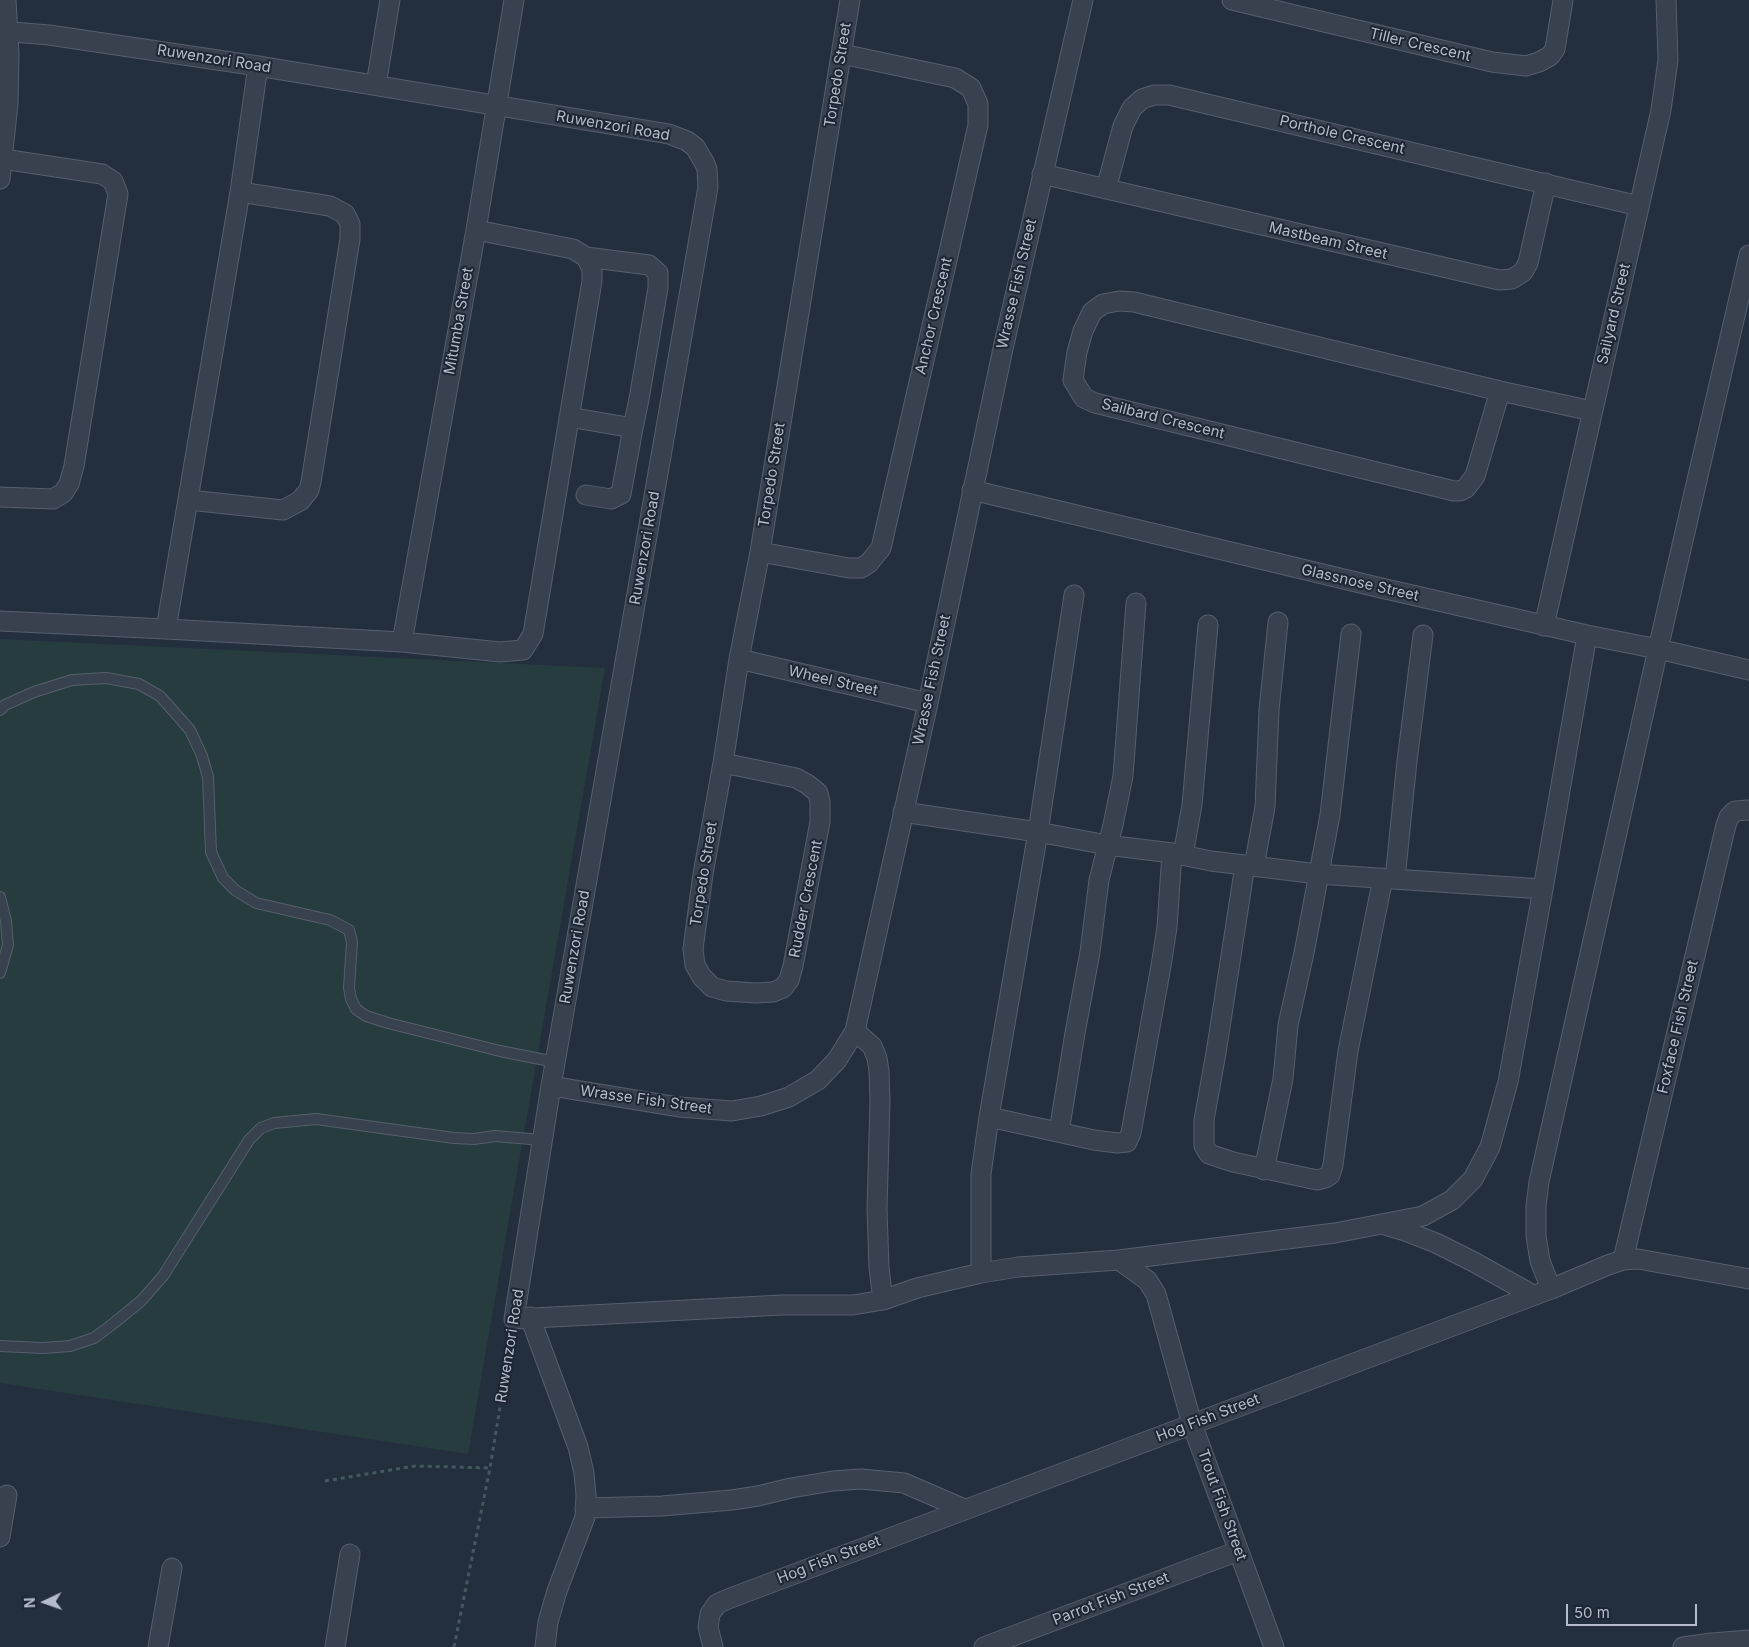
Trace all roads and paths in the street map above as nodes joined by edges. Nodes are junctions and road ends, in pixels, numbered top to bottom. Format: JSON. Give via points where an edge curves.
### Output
{"nodes":[{"id":1,"x":6,"y":0,"type":"edge"},
{"id":2,"x":390,"y":0,"type":"edge"},
{"id":3,"x":514,"y":0,"type":"edge"},
{"id":4,"x":850,"y":0,"type":"edge"},
{"id":5,"x":1083,"y":0,"type":"edge"},
{"id":6,"x":1232,"y":0,"type":"edge"},
{"id":7,"x":1563,"y":0,"type":"edge"},
{"id":8,"x":1666,"y":0,"type":"edge"},
{"id":9,"x":4,"y":31,"type":"edge"},
{"id":10,"x":842,"y":54,"type":"junction"},
{"id":11,"x":258,"y":66,"type":"junction"},
{"id":12,"x":376,"y":85,"type":"junction"},
{"id":13,"x":497,"y":106,"type":"junction"},
{"id":14,"x":3,"y":158,"type":"junction"},
{"id":15,"x":1042,"y":174,"type":"junction"},
{"id":16,"x":0,"y":179,"type":"edge"},
{"id":17,"x":1546,"y":183,"type":"junction"},
{"id":18,"x":1106,"y":189,"type":"junction"},
{"id":19,"x":240,"y":192,"type":"junction"},
{"id":20,"x":1639,"y":206,"type":"junction"},
{"id":21,"x":476,"y":230,"type":"junction"},
{"id":22,"x":1749,"y":255,"type":"edge"},
{"id":23,"x":586,"y":257,"type":"junction"},
{"id":24,"x":1500,"y":391,"type":"junction"},
{"id":25,"x":1592,"y":411,"type":"junction"},
{"id":26,"x":569,"y":417,"type":"junction"},
{"id":27,"x":633,"y":428,"type":"junction"},
{"id":28,"x":972,"y":490,"type":"junction"},
{"id":29,"x":586,"y":495,"type":"dead end"},
{"id":30,"x":0,"y":497,"type":"edge"},
{"id":31,"x":189,"y":500,"type":"junction"},
{"id":32,"x":760,"y":552,"type":"junction"},
{"id":33,"x":1074,"y":595,"type":"dead end"},
{"id":34,"x":1136,"y":603,"type":"dead end"},
{"id":35,"x":0,"y":621,"type":"edge"},
{"id":36,"x":1278,"y":622,"type":"dead end"},
{"id":37,"x":1208,"y":625,"type":"dead end"},
{"id":38,"x":1544,"y":626,"type":"junction"},
{"id":39,"x":166,"y":628,"type":"junction"},
{"id":40,"x":1351,"y":634,"type":"dead end"},
{"id":41,"x":1423,"y":635,"type":"dead end"},
{"id":42,"x":1587,"y":635,"type":"junction"},
{"id":43,"x":402,"y":642,"type":"junction"},
{"id":44,"x":1658,"y":648,"type":"junction"},
{"id":45,"x":739,"y":658,"type":"junction"},
{"id":46,"x":1749,"y":670,"type":"edge"},
{"id":47,"x":928,"y":703,"type":"junction"},
{"id":48,"x":0,"y":710,"type":"edge"},
{"id":49,"x":723,"y":763,"type":"junction"},
{"id":50,"x":1749,"y":810,"type":"edge"},
{"id":51,"x":903,"y":812,"type":"junction"},
{"id":52,"x":1038,"y":832,"type":"junction"},
{"id":53,"x":1107,"y":845,"type":"junction"},
{"id":54,"x":1177,"y":854,"type":"junction"},
{"id":55,"x":1249,"y":866,"type":"junction"},
{"id":56,"x":1318,"y":874,"type":"junction"},
{"id":57,"x":1389,"y":879,"type":"junction"},
{"id":58,"x":1543,"y":889,"type":"junction"},
{"id":59,"x":0,"y":897,"type":"edge"},
{"id":60,"x":693,"y":949,"type":"joint"},
{"id":61,"x":0,"y":973,"type":"edge"},
{"id":62,"x":855,"y":1031,"type":"junction"},
{"id":63,"x":555,"y":1062,"type":"junction"},
{"id":64,"x":551,"y":1086,"type":"junction"},
{"id":65,"x":989,"y":1117,"type":"junction"},
{"id":66,"x":1059,"y":1132,"type":"junction"},
{"id":67,"x":542,"y":1140,"type":"junction"},
{"id":68,"x":1264,"y":1170,"type":"junction"},
{"id":69,"x":1381,"y":1224,"type":"junction"},
{"id":70,"x":1119,"y":1260,"type":"junction"},
{"id":71,"x":1623,"y":1260,"type":"junction"},
{"id":72,"x":980,"y":1273,"type":"junction"},
{"id":73,"x":1749,"y":1279,"type":"edge"},
{"id":74,"x":1551,"y":1289,"type":"junction"},
{"id":75,"x":1533,"y":1295,"type":"junction"},
{"id":76,"x":883,"y":1300,"type":"junction"},
{"id":77,"x":522,"y":1318,"type":"junction"},
{"id":78,"x":0,"y":1346,"type":"edge"},
{"id":79,"x":1192,"y":1424,"type":"junction"},
{"id":80,"x":490,"y":1468,"type":"junction"},
{"id":81,"x":325,"y":1481,"type":"dead end"},
{"id":82,"x":7,"y":1495,"type":"dead end"},
{"id":83,"x":586,"y":1508,"type":"junction"},
{"id":84,"x":964,"y":1509,"type":"junction"},
{"id":85,"x":0,"y":1536,"type":"edge"},
{"id":86,"x":1238,"y":1551,"type":"junction"},
{"id":87,"x":350,"y":1554,"type":"dead end"},
{"id":88,"x":172,"y":1568,"type":"dead end"},
{"id":89,"x":1749,"y":1640,"type":"edge"},
{"id":90,"x":158,"y":1647,"type":"edge"},
{"id":91,"x":335,"y":1647,"type":"edge"},
{"id":92,"x":454,"y":1647,"type":"edge"},
{"id":93,"x":544,"y":1647,"type":"edge"},
{"id":94,"x":713,"y":1647,"type":"edge"},
{"id":95,"x":984,"y":1647,"type":"edge"},
{"id":96,"x":1274,"y":1647,"type":"edge"},
{"id":97,"x":1683,"y":1647,"type":"edge"}],
"edges":[{"from":1,"to":9,"type":"street"},
{"from":2,"to":12,"type":"street"},
{"from":3,"to":13,"type":"street","name":"Mitumba Street"},
{"from":4,"to":10,"type":"street","name":"Torpedo Street"},
{"from":5,"to":15,"type":"street","name":"Wrasse Fish Street"},
{"from":6,"to":7,"type":"street","name":"Tiller Crescent","via":[[1492,62],[1526,66],[1544,60],[1555,49]]},
{"from":8,"to":20,"type":"street","name":"Sailyard Street","via":[[1666,86]]},
{"from":9,"to":11,"type":"street","name":"Ruwenzori Road"},
{"from":9,"to":14,"type":"street","via":[[8,104]]},
{"from":10,"to":32,"type":"street","name":"Torpedo Street"},
{"from":10,"to":32,"type":"street","name":"Anchor Crescent","via":[[955,78],[971,88],[975,96],[978,125],[881,548],[862,568]]},
{"from":11,"to":12,"type":"street","name":"Ruwenzori Road"},
{"from":11,"to":19,"type":"street"},
{"from":12,"to":13,"type":"street","name":"Ruwenzori Road"},
{"from":13,"to":21,"type":"street","name":"Mitumba Street"},
{"from":13,"to":63,"type":"street","name":"Ruwenzori Road","via":[[679,137],[700,154],[708,178]]},
{"from":14,"to":16,"type":"street"},
{"from":14,"to":30,"type":"street","via":[[102,174],[113,181],[118,194],[69,484],[53,499]]},
{"from":15,"to":18,"type":"street","name":"Mastbeam Street"},
{"from":15,"to":28,"type":"street","name":"Wrasse Fish Street"},
{"from":17,"to":18,"type":"street","name":"Porthole Crescent","via":[[1154,94],[1132,108],[1123,126]]},
{"from":17,"to":18,"type":"street","name":"Mastbeam Street","via":[[1528,263],[1512,280],[1499,280]]},
{"from":17,"to":20,"type":"street","name":"Porthole Crescent"},
{"from":19,"to":31,"type":"street"},
{"from":19,"to":31,"type":"street","via":[[330,206],[345,214],[350,224],[312,482],[300,502],[283,510]]},
{"from":20,"to":25,"type":"street","name":"Sailyard Street"},
{"from":21,"to":23,"type":"street","via":[[573,249]]},
{"from":21,"to":43,"type":"street","name":"Mitumba Street"},
{"from":22,"to":44,"type":"street"},
{"from":23,"to":26,"type":"street","via":[[592,269],[592,281]]},
{"from":23,"to":27,"type":"street","via":[[649,266],[658,273]]},
{"from":24,"to":24,"type":"street","name":"Sailbard Crescent","via":[[1119,301],[1103,304],[1092,312],[1077,352],[1073,380],[1084,398],[1095,403],[1454,491],[1466,488],[1475,476]]},
{"from":24,"to":25,"type":"street","name":"Sailbard Crescent"},
{"from":25,"to":38,"type":"street","name":"Sailyard Street"},
{"from":26,"to":27,"type":"street"},
{"from":26,"to":43,"type":"street","via":[[533,634],[523,650],[500,652]]},
{"from":27,"to":29,"type":"street","via":[[620,494],[611,499]]},
{"from":28,"to":38,"type":"street","name":"Glassnose Street"},
{"from":28,"to":47,"type":"street","name":"Wrasse Fish Street"},
{"from":31,"to":39,"type":"street"},
{"from":32,"to":45,"type":"street","name":"Torpedo Street"},
{"from":33,"to":52,"type":"street"},
{"from":34,"to":53,"type":"street","via":[[1123,776]]},
{"from":35,"to":39,"type":"street"},
{"from":36,"to":55,"type":"street","via":[[1269,710],[1266,807]]},
{"from":37,"to":54,"type":"street","via":[[1192,805]]},
{"from":38,"to":42,"type":"street","name":"Glassnose Street"},
{"from":39,"to":43,"type":"street"},
{"from":40,"to":56,"type":"street","via":[[1330,815]]},
{"from":41,"to":57,"type":"street"},
{"from":42,"to":44,"type":"street","name":"Glassnose Street"},
{"from":42,"to":58,"type":"street"},
{"from":44,"to":46,"type":"street","name":"Glassnose Street"},
{"from":44,"to":74,"type":"street","via":[[1539,1182],[1536,1236],[1540,1261]]},
{"from":45,"to":47,"type":"street","name":"Wheel Street"},
{"from":45,"to":49,"type":"street","name":"Torpedo Street"},
{"from":47,"to":51,"type":"street","name":"Wrasse Fish Street"},
{"from":48,"to":63,"type":"lane","via":[[34,692],[72,680],[106,678],[131,682],[160,696],[190,730],[202,756],[208,777],[211,852],[223,878],[256,903],[330,920],[349,930],[352,942],[349,988],[356,1010],[388,1023]]},
{"from":49,"to":60,"type":"street","name":"Torpedo Street"},
{"from":49,"to":60,"type":"street","name":"Rudder Crescent","via":[[796,778],[807,784],[818,793],[820,822],[793,966],[783,988],[756,993],[712,987],[695,965]]},
{"from":50,"to":71,"type":"street","name":"Foxface Fish Street","via":[[1736,811],[1726,825]]},
{"from":51,"to":52,"type":"street"},
{"from":51,"to":62,"type":"street","name":"Wrasse Fish Street"},
{"from":52,"to":53,"type":"street"},
{"from":52,"to":65,"type":"street"},
{"from":53,"to":54,"type":"street"},
{"from":53,"to":66,"type":"street"},
{"from":54,"to":55,"type":"street"},
{"from":54,"to":66,"type":"street","via":[[1161,966],[1129,1139],[1124,1144]]},
{"from":55,"to":56,"type":"street"},
{"from":55,"to":68,"type":"street","via":[[1203,1134],[1209,1154]]},
{"from":56,"to":57,"type":"street"},
{"from":56,"to":68,"type":"street"},
{"from":57,"to":58,"type":"street"},
{"from":57,"to":68,"type":"street","via":[[1348,1052],[1330,1174],[1317,1180]]},
{"from":58,"to":69,"type":"street","via":[[1508,1082],[1490,1147],[1473,1179],[1452,1200],[1424,1216]]},
{"from":59,"to":61,"type":"lane","via":[[8,945]]},
{"from":62,"to":64,"type":"street","name":"Wrasse Fish Street","via":[[837,1060],[818,1080],[789,1097],[761,1106],[732,1111],[679,1107]]},
{"from":62,"to":76,"type":"street","via":[[872,1046],[879,1071],[877,1209]]},
{"from":63,"to":64,"type":"street","name":"Ruwenzori Road"},
{"from":64,"to":67,"type":"street","name":"Ruwenzori Road"},
{"from":65,"to":66,"type":"street"},
{"from":65,"to":72,"type":"street","via":[[982,1174]]},
{"from":67,"to":77,"type":"street","name":"Ruwenzori Road"},
{"from":67,"to":78,"type":"lane","via":[[495,1136],[454,1138],[316,1119],[274,1123],[261,1128],[249,1140],[163,1276],[121,1318],[94,1338],[70,1346]]},
{"from":69,"to":70,"type":"street","via":[[1335,1233]]},
{"from":69,"to":75,"type":"street","via":[[1436,1243]]},
{"from":70,"to":72,"type":"street"},
{"from":70,"to":79,"type":"street","name":"Trout Fish Street","via":[[1147,1280],[1156,1294]]},
{"from":71,"to":73,"type":"street","name":"Hog Fish Street","via":[[1638,1259]]},
{"from":71,"to":74,"type":"street","name":"Hog Fish Street"},
{"from":72,"to":76,"type":"street"},
{"from":74,"to":75,"type":"street","name":"Hog Fish Street"},
{"from":75,"to":79,"type":"street","name":"Hog Fish Street"},
{"from":76,"to":77,"type":"street","via":[[853,1305],[782,1305]]},
{"from":77,"to":80,"type":"path","name":"Ruwenzori Road"},
{"from":77,"to":83,"type":"street","via":[[578,1447],[584,1473]]},
{"from":79,"to":84,"type":"street","name":"Hog Fish Street"},
{"from":79,"to":86,"type":"street","name":"Trout Fish Street"},
{"from":80,"to":81,"type":"path","via":[[416,1466]]},
{"from":80,"to":92,"type":"path","name":"Ruwenzori Road"},
{"from":82,"to":85,"type":"street"},
{"from":83,"to":84,"type":"street","via":[[732,1500],[833,1481],[861,1479],[904,1483]]},
{"from":83,"to":93,"type":"street","via":[[580,1533],[557,1591]]},
{"from":84,"to":94,"type":"street","name":"Hog Fish Street","via":[[717,1604],[710,1614],[708,1627]]},
{"from":86,"to":95,"type":"street","name":"Parrot Fish Street"},
{"from":86,"to":96,"type":"street","name":"Trout Fish Street"},
{"from":87,"to":91,"type":"street"},
{"from":88,"to":90,"type":"street"},
{"from":89,"to":97,"type":"street"}]}
